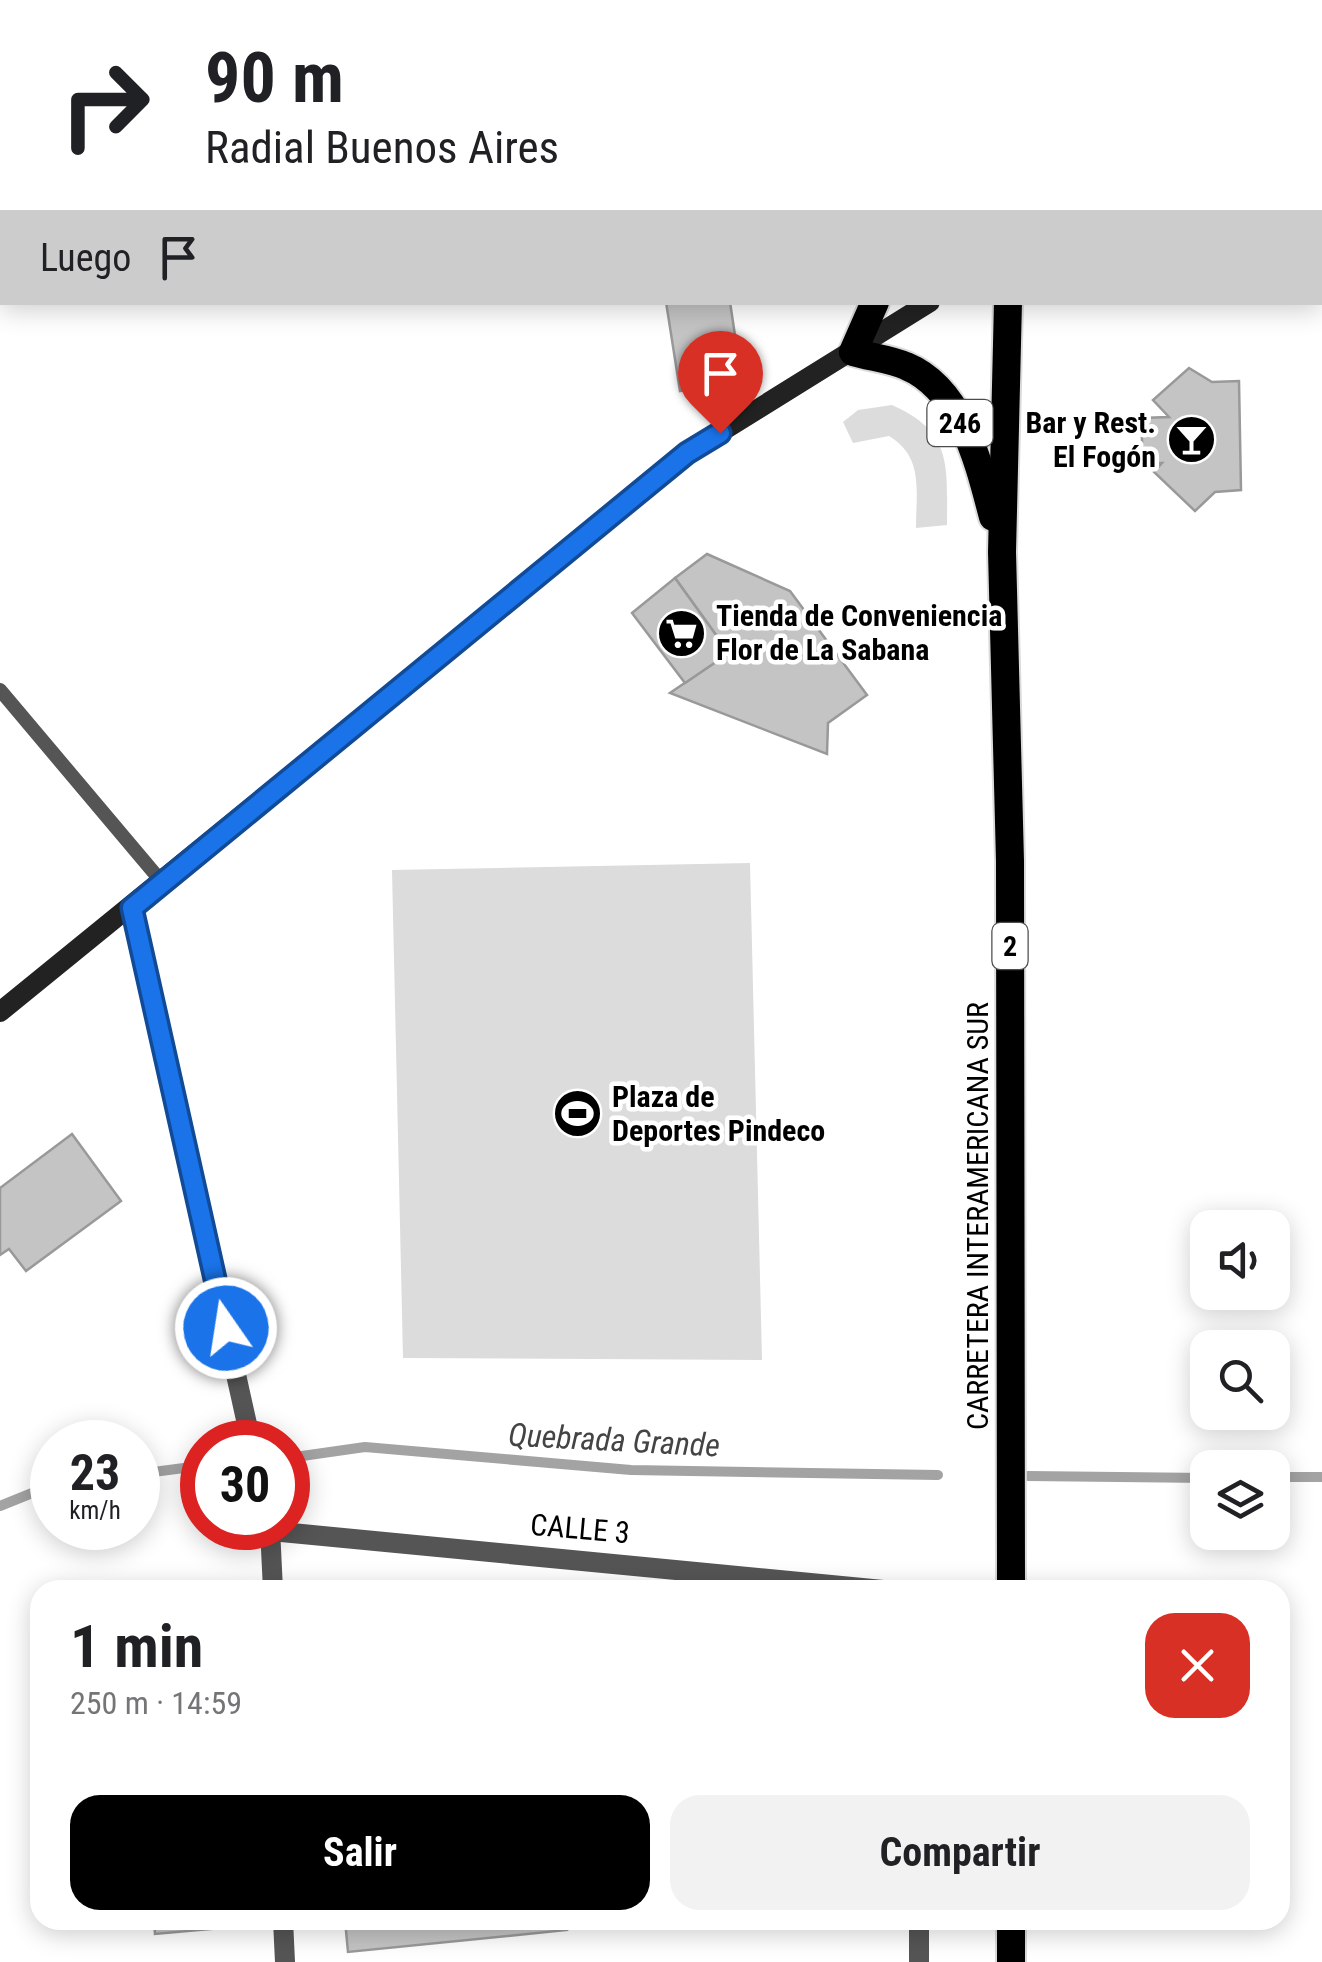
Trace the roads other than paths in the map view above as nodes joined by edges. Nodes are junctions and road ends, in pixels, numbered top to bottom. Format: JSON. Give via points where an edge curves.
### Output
{"nodes":[{"id":1,"x":874,"y":305,"type":"edge"},
{"id":2,"x":925,"y":305,"type":"edge"},
{"id":3,"x":1008,"y":305,"type":"edge"},
{"id":4,"x":853,"y":352,"type":"junction"},
{"id":5,"x":1002,"y":552,"type":"junction"},
{"id":6,"x":0,"y":690,"type":"edge"},
{"id":7,"x":162,"y":881,"type":"junction"},
{"id":8,"x":132,"y":908,"type":"junction"},
{"id":9,"x":0,"y":1012,"type":"edge"},
{"id":10,"x":246,"y":1420,"type":"edge"},
{"id":11,"x":310,"y":1533,"type":"edge"},
{"id":12,"x":271,"y":1550,"type":"edge"},
{"id":13,"x":272,"y":1580,"type":"edge"},
{"id":14,"x":783,"y":1580,"type":"edge"},
{"id":15,"x":1011,"y":1580,"type":"edge"},
{"id":16,"x":284,"y":1930,"type":"edge"},
{"id":17,"x":918,"y":1930,"type":"edge"},
{"id":18,"x":1012,"y":1930,"type":"edge"},
{"id":19,"x":285,"y":1962,"type":"edge"},
{"id":20,"x":919,"y":1962,"type":"edge"},
{"id":21,"x":1012,"y":1962,"type":"edge"}],
"edges":[{"from":1,"to":4,"type":"highway"},
{"from":2,"to":4,"type":"main road"},
{"from":3,"to":5,"type":"highway","name":"CARRETERA INTERAMERICANA SUR","number":"2"},
{"from":4,"to":5,"type":"highway","number":"246","via":[[931,380],[976,451]]},
{"from":4,"to":7,"type":"main road","via":[[687,453]]},
{"from":5,"to":15,"type":"highway","name":"CARRETERA INTERAMERICANA SUR","number":"2","via":[[1010,861]]},
{"from":6,"to":7,"type":"lane"},
{"from":7,"to":8,"type":"main road"},
{"from":8,"to":9,"type":"main road"},
{"from":8,"to":10,"type":"street"},
{"from":11,"to":14,"type":"street","name":"CALLE 3"},
{"from":12,"to":13,"type":"street"},
{"from":16,"to":19,"type":"street"},
{"from":17,"to":20,"type":"street"},
{"from":18,"to":21,"type":"highway"}]}
